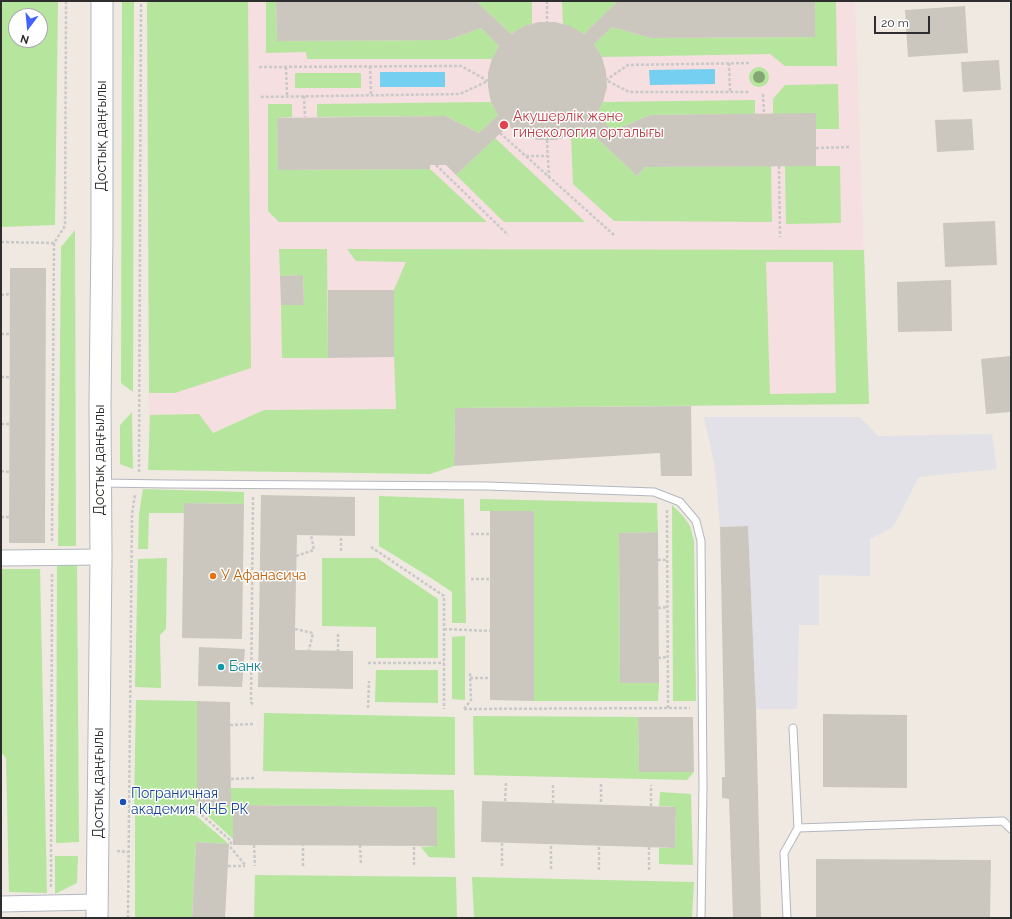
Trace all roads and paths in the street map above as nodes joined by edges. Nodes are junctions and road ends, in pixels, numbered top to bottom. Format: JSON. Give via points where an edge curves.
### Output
{"nodes":[{"id":1,"x":66,"y":1,"type":"edge"},
{"id":2,"x":102,"y":1,"type":"edge"},
{"id":3,"x":141,"y":1,"type":"edge"},
{"id":4,"x":547,"y":1,"type":"edge"},
{"id":5,"x":547,"y":22,"type":"dead end"},
{"id":6,"x":729,"y":63,"type":"junction"},
{"id":7,"x":749,"y":63,"type":"dead end"},
{"id":8,"x":370,"y":66,"type":"junction"},
{"id":9,"x":260,"y":67,"type":"dead end"},
{"id":10,"x":286,"y":67,"type":"junction"},
{"id":11,"x":730,"y":92,"type":"junction"},
{"id":12,"x":750,"y":92,"type":"dead end"},
{"id":13,"x":763,"y":94,"type":"dead end"},
{"id":14,"x":371,"y":95,"type":"junction"},
{"id":15,"x":287,"y":96,"type":"junction"},
{"id":16,"x":304,"y":96,"type":"junction"},
{"id":17,"x":260,"y":97,"type":"dead end"},
{"id":18,"x":764,"y":114,"type":"dead end"},
{"id":19,"x":305,"y":117,"type":"dead end"},
{"id":20,"x":500,"y":133,"type":"dead end"},
{"id":21,"x":547,"y":140,"type":"dead end"},
{"id":22,"x":849,"y":147,"type":"dead end"},
{"id":23,"x":816,"y":148,"type":"dead end"},
{"id":24,"x":525,"y":156,"type":"junction"},
{"id":25,"x":548,"y":156,"type":"junction"},
{"id":26,"x":436,"y":165,"type":"dead end"},
{"id":27,"x":779,"y":166,"type":"dead end"},
{"id":28,"x":549,"y":177,"type":"junction"},
{"id":29,"x":508,"y":235,"type":"dead end"},
{"id":30,"x":614,"y":235,"type":"dead end"},
{"id":31,"x":780,"y":237,"type":"dead end"},
{"id":32,"x":1,"y":242,"type":"edge"},
{"id":33,"x":54,"y":242,"type":"junction"},
{"id":34,"x":10,"y":294,"type":"dead end"},
{"id":35,"x":1,"y":295,"type":"edge"},
{"id":36,"x":1,"y":334,"type":"edge"},
{"id":37,"x":10,"y":334,"type":"dead end"},
{"id":38,"x":1,"y":377,"type":"edge"},
{"id":39,"x":10,"y":377,"type":"dead end"},
{"id":40,"x":1,"y":424,"type":"edge"},
{"id":41,"x":10,"y":424,"type":"dead end"},
{"id":42,"x":1,"y":471,"type":"edge"},
{"id":43,"x":9,"y":472,"type":"dead end"},
{"id":44,"x":100,"y":483,"type":"junction"},
{"id":45,"x":137,"y":483,"type":"junction"},
{"id":46,"x":253,"y":485,"type":"junction"},
{"id":47,"x":667,"y":497,"type":"junction"},
{"id":48,"x":1,"y":517,"type":"edge"},
{"id":49,"x":9,"y":517,"type":"dead end"},
{"id":50,"x":471,"y":534,"type":"dead end"},
{"id":51,"x":490,"y":534,"type":"dead end"},
{"id":52,"x":311,"y":535,"type":"dead end"},
{"id":53,"x":341,"y":536,"type":"dead end"},
{"id":54,"x":371,"y":547,"type":"dead end"},
{"id":55,"x":341,"y":551,"type":"dead end"},
{"id":56,"x":296,"y":556,"type":"dead end"},
{"id":57,"x":52,"y":557,"type":"junction"},
{"id":58,"x":101,"y":557,"type":"junction"},
{"id":59,"x":1,"y":558,"type":"edge"},
{"id":60,"x":658,"y":560,"type":"dead end"},
{"id":61,"x":668,"y":560,"type":"junction"},
{"id":62,"x":471,"y":579,"type":"dead end"},
{"id":63,"x":490,"y":579,"type":"dead end"},
{"id":64,"x":668,"y":606,"type":"junction"},
{"id":65,"x":658,"y":608,"type":"dead end"},
{"id":66,"x":295,"y":629,"type":"dead end"},
{"id":67,"x":444,"y":630,"type":"junction"},
{"id":68,"x":490,"y":631,"type":"dead end"},
{"id":69,"x":338,"y":634,"type":"dead end"},
{"id":70,"x":309,"y":650,"type":"dead end"},
{"id":71,"x":338,"y":651,"type":"dead end"},
{"id":72,"x":668,"y":657,"type":"junction"},
{"id":73,"x":658,"y":658,"type":"dead end"},
{"id":74,"x":368,"y":663,"type":"dead end"},
{"id":75,"x":444,"y":663,"type":"junction"},
{"id":76,"x":470,"y":673,"type":"dead end"},
{"id":77,"x":470,"y":678,"type":"junction"},
{"id":78,"x":490,"y":678,"type":"dead end"},
{"id":79,"x":369,"y":681,"type":"dead end"},
{"id":80,"x":254,"y":706,"type":"dead end"},
{"id":81,"x":368,"y":708,"type":"dead end"},
{"id":82,"x":668,"y":708,"type":"junction"},
{"id":83,"x":703,"y":708,"type":"junction"},
{"id":84,"x":444,"y":709,"type":"dead end"},
{"id":85,"x":254,"y":724,"type":"dead end"},
{"id":86,"x":230,"y":725,"type":"dead end"},
{"id":87,"x":793,"y":728,"type":"dead end"},
{"id":88,"x":254,"y":778,"type":"dead end"},
{"id":89,"x":230,"y":779,"type":"dead end"},
{"id":90,"x":506,"y":782,"type":"dead end"},
{"id":91,"x":554,"y":783,"type":"dead end"},
{"id":92,"x":600,"y":784,"type":"dead end"},
{"id":93,"x":651,"y":785,"type":"dead end"},
{"id":94,"x":505,"y":802,"type":"dead end"},
{"id":95,"x":553,"y":803,"type":"dead end"},
{"id":96,"x":601,"y":804,"type":"dead end"},
{"id":97,"x":651,"y":806,"type":"dead end"},
{"id":98,"x":128,"y":810,"type":"junction"},
{"id":99,"x":798,"y":828,"type":"junction"},
{"id":100,"x":1011,"y":829,"type":"edge"},
{"id":101,"x":502,"y":843,"type":"dead end"},
{"id":102,"x":551,"y":844,"type":"dead end"},
{"id":103,"x":254,"y":845,"type":"dead end"},
{"id":104,"x":303,"y":845,"type":"dead end"},
{"id":105,"x":360,"y":846,"type":"dead end"},
{"id":106,"x":599,"y":846,"type":"dead end"},
{"id":107,"x":414,"y":847,"type":"dead end"},
{"id":108,"x":649,"y":847,"type":"dead end"},
{"id":109,"x":113,"y":851,"type":"dead end"},
{"id":110,"x":128,"y":852,"type":"junction"},
{"id":111,"x":361,"y":865,"type":"dead end"},
{"id":112,"x":414,"y":865,"type":"dead end"},
{"id":113,"x":228,"y":866,"type":"dead end"},
{"id":114,"x":255,"y":866,"type":"dead end"},
{"id":115,"x":303,"y":866,"type":"dead end"},
{"id":116,"x":502,"y":866,"type":"dead end"},
{"id":117,"x":551,"y":869,"type":"dead end"},
{"id":118,"x":599,"y":870,"type":"dead end"},
{"id":119,"x":649,"y":872,"type":"dead end"},
{"id":120,"x":1,"y":904,"type":"edge"},
{"id":121,"x":51,"y":904,"type":"junction"},
{"id":122,"x":97,"y":910,"type":"edge"},
{"id":123,"x":128,"y":918,"type":"edge"},
{"id":124,"x":701,"y":918,"type":"edge"},
{"id":125,"x":787,"y":918,"type":"edge"}],
"edges":[{"from":1,"to":33,"type":"path","via":[[65,226]]},
{"from":2,"to":44,"type":"main road","name":"Достық даңғылы"},
{"from":3,"to":45,"type":"path","via":[[140,468]]},
{"from":4,"to":5,"type":"path"},
{"from":6,"to":7,"type":"path"},
{"from":6,"to":11,"type":"path"},
{"from":6,"to":11,"type":"path","via":[[628,65],[606,80],[629,92]]},
{"from":8,"to":10,"type":"path"},
{"from":8,"to":14,"type":"path"},
{"from":8,"to":14,"type":"path","via":[[460,66],[488,81],[460,94]]},
{"from":9,"to":10,"type":"path"},
{"from":10,"to":15,"type":"path"},
{"from":11,"to":12,"type":"path"},
{"from":13,"to":18,"type":"path"},
{"from":14,"to":16,"type":"path"},
{"from":15,"to":16,"type":"path"},
{"from":15,"to":17,"type":"path"},
{"from":16,"to":19,"type":"path"},
{"from":20,"to":24,"type":"path"},
{"from":21,"to":25,"type":"path"},
{"from":22,"to":23,"type":"path"},
{"from":24,"to":25,"type":"path"},
{"from":24,"to":28,"type":"path"},
{"from":25,"to":28,"type":"path"},
{"from":26,"to":29,"type":"path"},
{"from":27,"to":31,"type":"path"},
{"from":28,"to":30,"type":"path"},
{"from":32,"to":33,"type":"path"},
{"from":33,"to":57,"type":"path"},
{"from":34,"to":35,"type":"path"},
{"from":36,"to":37,"type":"path"},
{"from":38,"to":39,"type":"path"},
{"from":40,"to":41,"type":"path"},
{"from":42,"to":43,"type":"path"},
{"from":44,"to":45,"type":"lane"},
{"from":44,"to":58,"type":"main road","name":"Достық даңғылы"},
{"from":45,"to":46,"type":"lane"},
{"from":45,"to":98,"type":"path","via":[[132,514]]},
{"from":46,"to":47,"type":"lane","via":[[488,486],[654,492]]},
{"from":46,"to":80,"type":"path","via":[[251,702]]},
{"from":47,"to":61,"type":"path"},
{"from":47,"to":83,"type":"lane","via":[[680,502],[696,521],[701,541]]},
{"from":48,"to":49,"type":"path"},
{"from":50,"to":51,"type":"path"},
{"from":52,"to":56,"type":"path","via":[[314,550]]},
{"from":53,"to":55,"type":"path"},
{"from":54,"to":67,"type":"path","via":[[444,596]]},
{"from":57,"to":58,"type":"street"},
{"from":57,"to":59,"type":"street"},
{"from":57,"to":121,"type":"path"},
{"from":58,"to":122,"type":"main road","name":"Достық даңғылы"},
{"from":60,"to":61,"type":"path"},
{"from":61,"to":64,"type":"path"},
{"from":62,"to":63,"type":"path"},
{"from":64,"to":65,"type":"path"},
{"from":64,"to":72,"type":"path"},
{"from":66,"to":70,"type":"path","via":[[313,633]]},
{"from":67,"to":68,"type":"path"},
{"from":67,"to":75,"type":"path"},
{"from":69,"to":71,"type":"path"},
{"from":72,"to":73,"type":"path"},
{"from":72,"to":82,"type":"path"},
{"from":74,"to":75,"type":"path"},
{"from":75,"to":84,"type":"path"},
{"from":76,"to":77,"type":"path"},
{"from":77,"to":78,"type":"path"},
{"from":77,"to":82,"type":"path","via":[[471,700],[464,709]]},
{"from":79,"to":81,"type":"path"},
{"from":82,"to":83,"type":"path"},
{"from":83,"to":124,"type":"lane"},
{"from":85,"to":86,"type":"path"},
{"from":87,"to":99,"type":"lane"},
{"from":88,"to":89,"type":"path"},
{"from":90,"to":94,"type":"path"},
{"from":91,"to":95,"type":"path"},
{"from":92,"to":96,"type":"path"},
{"from":93,"to":97,"type":"path"},
{"from":98,"to":110,"type":"path"},
{"from":98,"to":113,"type":"path","via":[[194,808],[231,841],[231,848],[246,866]]},
{"from":99,"to":100,"type":"lane","via":[[1003,821]]},
{"from":99,"to":125,"type":"lane","via":[[784,853]]},
{"from":101,"to":116,"type":"path"},
{"from":102,"to":117,"type":"path"},
{"from":103,"to":114,"type":"path"},
{"from":104,"to":115,"type":"path"},
{"from":105,"to":111,"type":"path"},
{"from":106,"to":118,"type":"path"},
{"from":107,"to":112,"type":"path"},
{"from":108,"to":119,"type":"path"},
{"from":109,"to":110,"type":"path"},
{"from":110,"to":123,"type":"path"},
{"from":120,"to":121,"type":"street"},
{"from":121,"to":122,"type":"street"}]}
